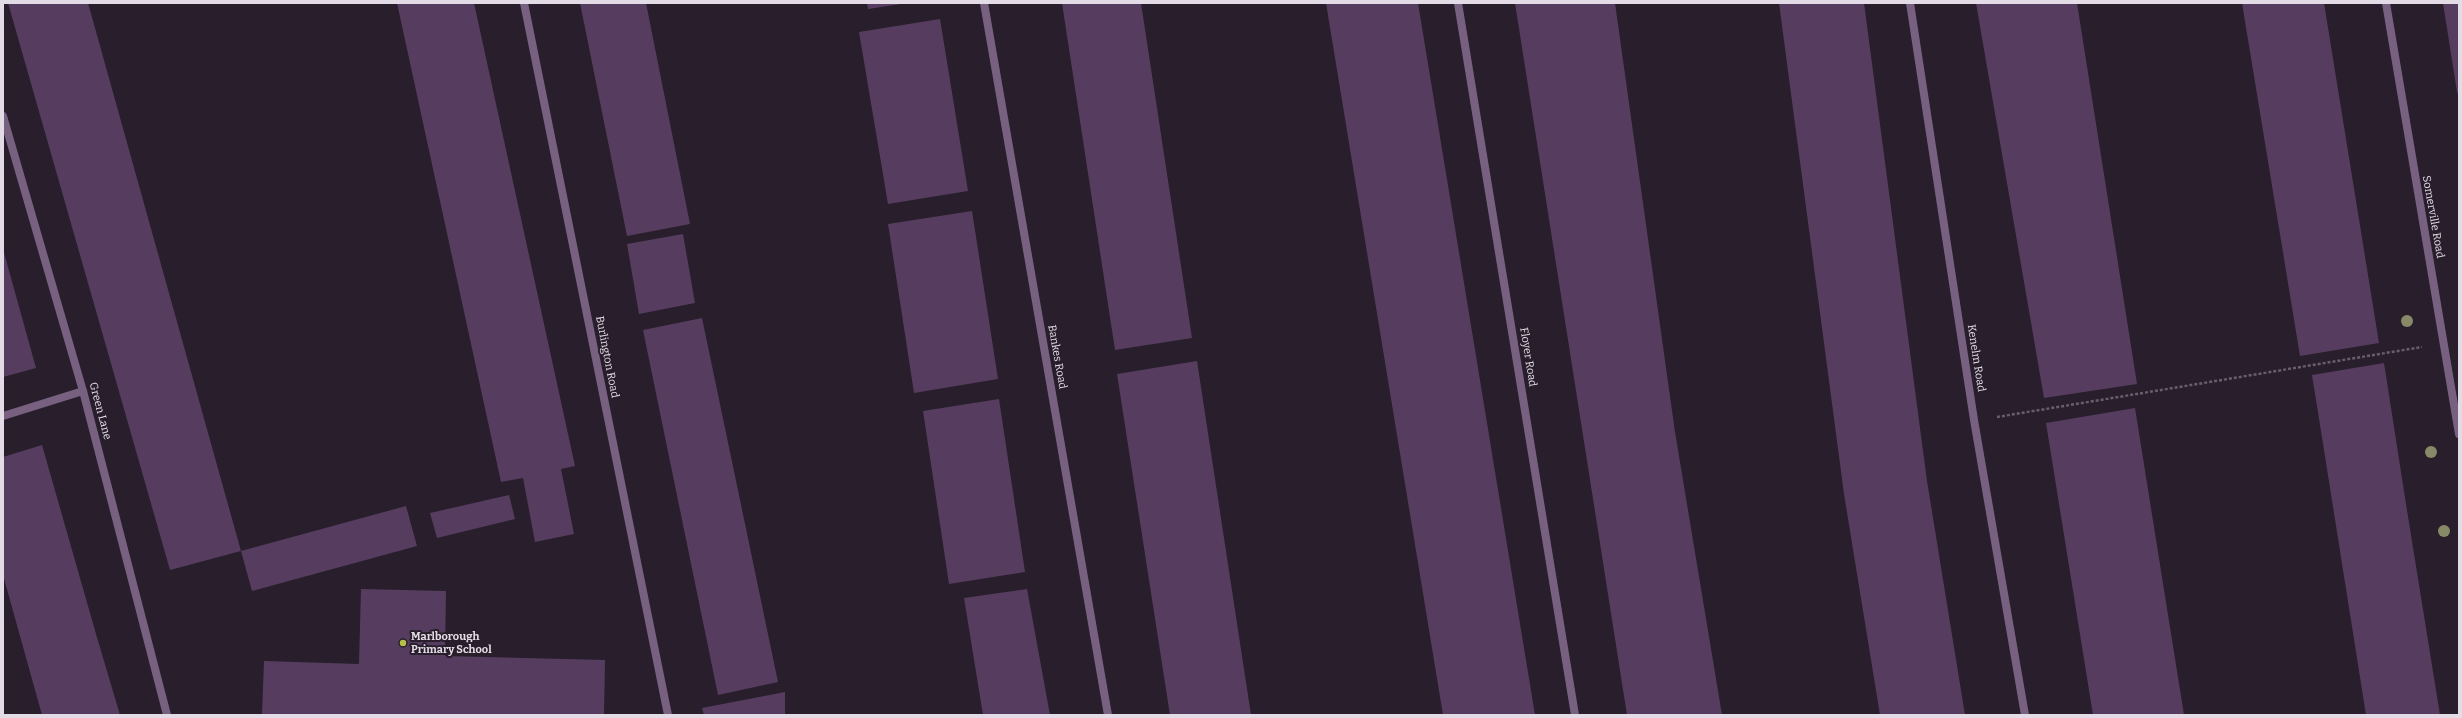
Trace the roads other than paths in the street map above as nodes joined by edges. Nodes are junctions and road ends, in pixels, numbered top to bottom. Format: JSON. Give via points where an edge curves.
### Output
{"nodes":[{"id":1,"x":524,"y":3,"type":"edge"},
{"id":2,"x":984,"y":3,"type":"edge"},
{"id":3,"x":1458,"y":3,"type":"edge"},
{"id":4,"x":1910,"y":3,"type":"edge"},
{"id":5,"x":2386,"y":3,"type":"edge"},
{"id":6,"x":3,"y":116,"type":"edge"},
{"id":7,"x":83,"y":391,"type":"junction"},
{"id":8,"x":3,"y":416,"type":"edge"},
{"id":9,"x":2459,"y":434,"type":"edge"},
{"id":10,"x":167,"y":715,"type":"edge"},
{"id":11,"x":668,"y":715,"type":"edge"},
{"id":12,"x":1108,"y":715,"type":"edge"},
{"id":13,"x":1575,"y":715,"type":"edge"},
{"id":14,"x":2025,"y":715,"type":"edge"}],
"edges":[{"from":1,"to":11,"type":"street","name":"Burlington Road"},
{"from":2,"to":12,"type":"street","name":"Bankes Road"},
{"from":3,"to":13,"type":"street","name":"Floyer Road"},
{"from":4,"to":14,"type":"street","name":"Kenelm Road","via":[[1974,420]]},
{"from":5,"to":9,"type":"street","name":"Somerville Road"},
{"from":6,"to":7,"type":"street","name":"Green Lane"},
{"from":7,"to":8,"type":"street"},
{"from":7,"to":10,"type":"street","name":"Green Lane"}]}
